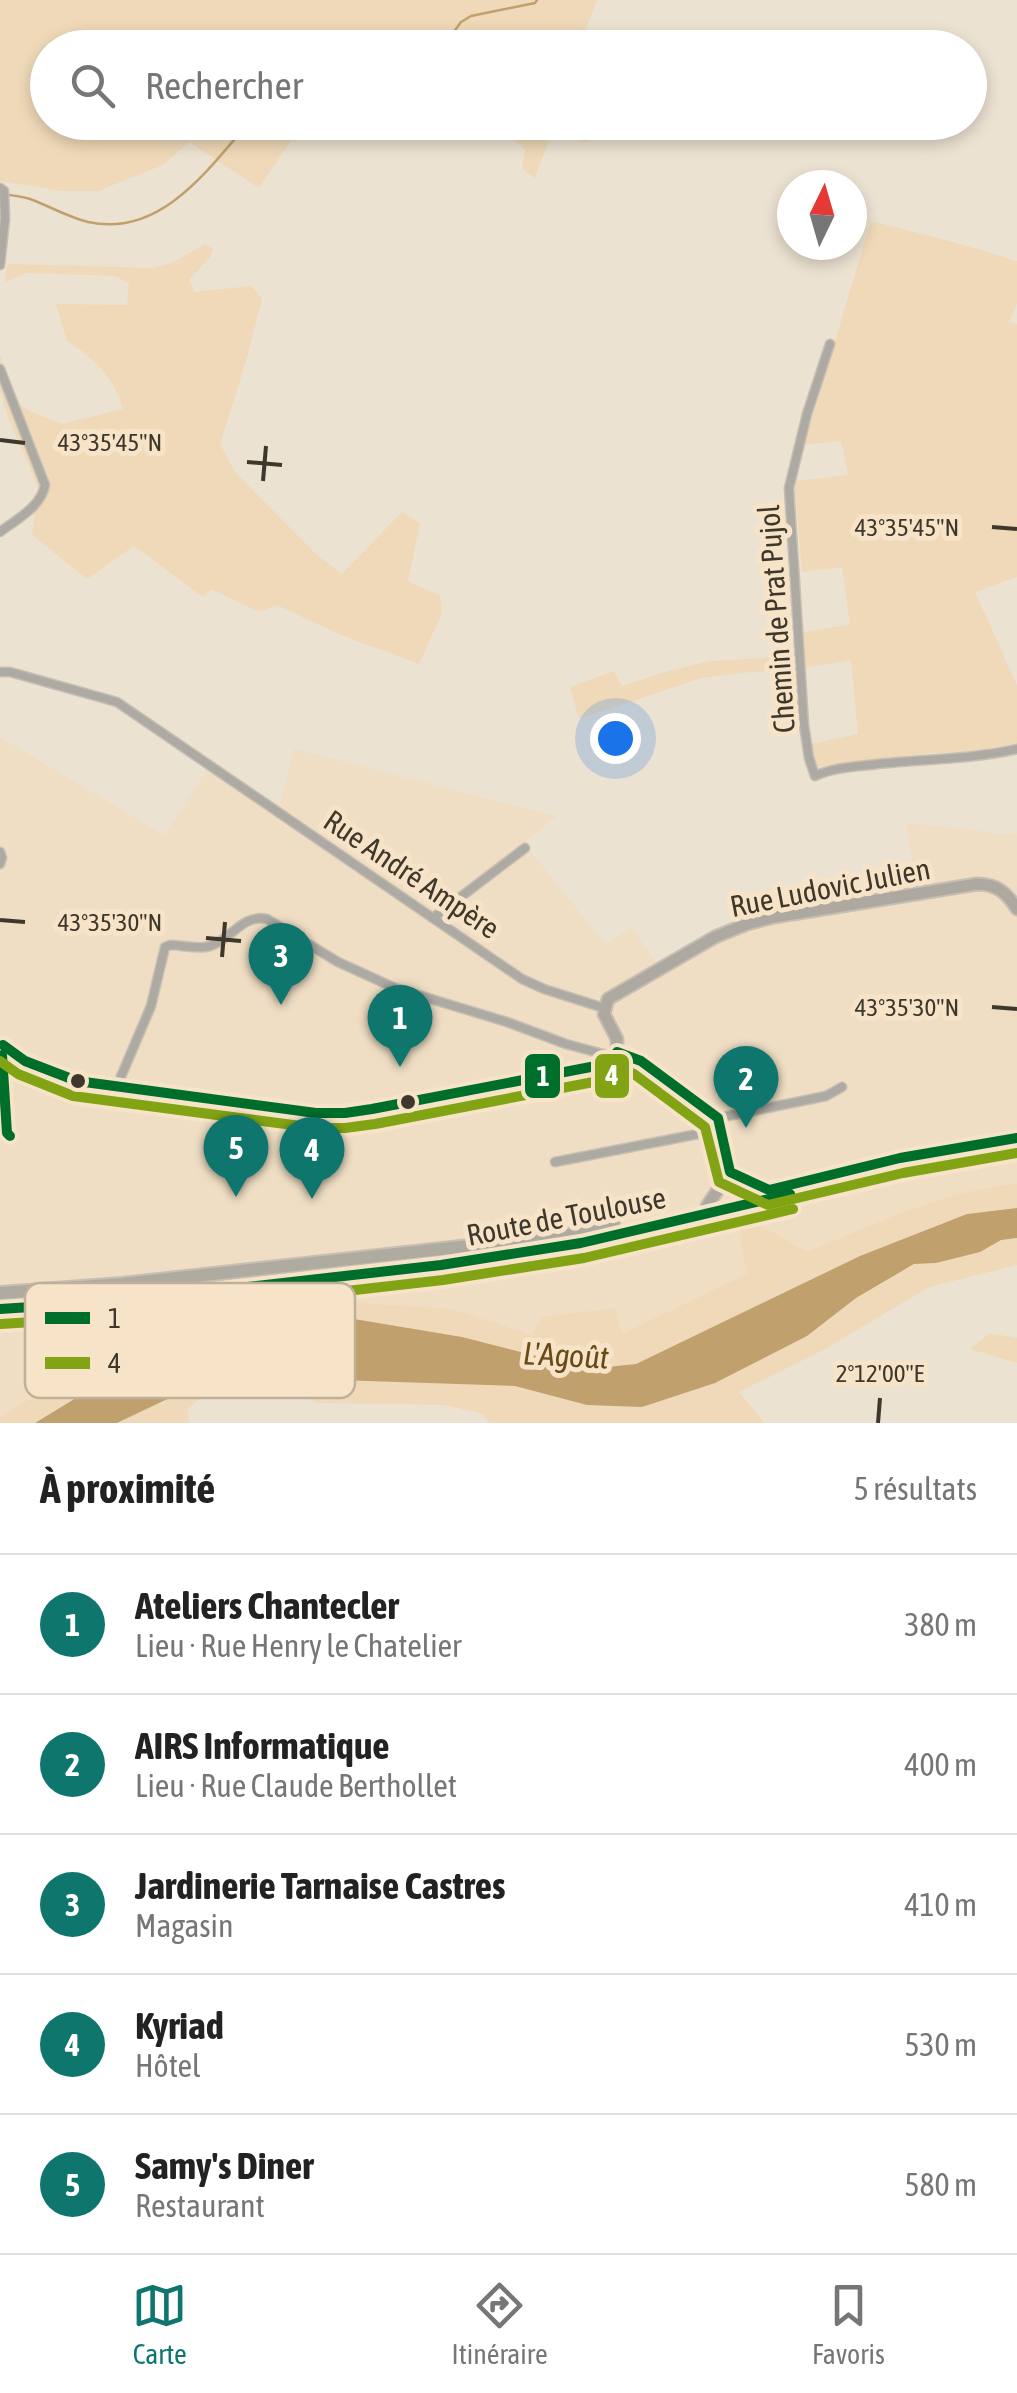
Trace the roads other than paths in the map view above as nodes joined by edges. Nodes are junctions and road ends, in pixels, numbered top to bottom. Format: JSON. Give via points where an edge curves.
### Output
{"nodes":[{"id":1,"x":2,"y":192,"type":"edge"},
{"id":2,"x":0,"y":266,"type":"edge"},
{"id":3,"x":830,"y":344,"type":"dead end"},
{"id":4,"x":0,"y":370,"type":"edge"},
{"id":5,"x":0,"y":532,"type":"edge"},
{"id":6,"x":0,"y":672,"type":"edge"},
{"id":7,"x":1017,"y":749,"type":"edge"},
{"id":8,"x":525,"y":848,"type":"dead end"},
{"id":9,"x":0,"y":852,"type":"edge"},
{"id":10,"x":0,"y":864,"type":"edge"},
{"id":11,"x":1017,"y":909,"type":"edge"},
{"id":12,"x":433,"y":918,"type":"junction"},
{"id":13,"x":604,"y":1008,"type":"junction"},
{"id":14,"x":1,"y":1050,"type":"edge"},
{"id":15,"x":615,"y":1056,"type":"junction"},
{"id":16,"x":117,"y":1087,"type":"junction"},
{"id":17,"x":842,"y":1087,"type":"dead end"},
{"id":18,"x":720,"y":1125,"type":"junction"},
{"id":19,"x":1017,"y":1138,"type":"edge"},
{"id":20,"x":1017,"y":1150,"type":"edge"},
{"id":21,"x":555,"y":1162,"type":"dead end"},
{"id":22,"x":730,"y":1172,"type":"junction"},
{"id":23,"x":769,"y":1190,"type":"junction"},
{"id":24,"x":707,"y":1206,"type":"junction"},
{"id":25,"x":131,"y":1283,"type":"edge"},
{"id":26,"x":288,"y":1283,"type":"edge"},
{"id":27,"x":25,"y":1291,"type":"edge"},
{"id":28,"x":0,"y":1293,"type":"edge"},
{"id":29,"x":25,"y":1308,"type":"edge"},
{"id":30,"x":0,"y":1309,"type":"edge"}],
"edges":[{"from":1,"to":2,"type":"street"},
{"from":3,"to":7,"type":"street","name":"Chemin de Prat Pujol","via":[[789,488],[804,725],[815,776]]},
{"from":4,"to":5,"type":"street","via":[[44,492]]},
{"from":6,"to":12,"type":"street","name":"Rue André Ampère","via":[[117,702]]},
{"from":8,"to":12,"type":"street"},
{"from":9,"to":10,"type":"street"},
{"from":11,"to":13,"type":"main road","name":"Rue Ludovic Julien","via":[[1002,890],[983,884],[761,920],[697,947],[614,994]]},
{"from":12,"to":13,"type":"street","name":"Rue André Ampère","via":[[532,984]]},
{"from":13,"to":15,"type":"main road","via":[[617,1039]]},
{"from":14,"to":16,"type":"main road","via":[[73,1080]]},
{"from":15,"to":16,"type":"main road","via":[[584,1069],[345,1113]]},
{"from":15,"to":16,"type":"street","via":[[395,988],[259,917],[208,947],[165,947],[149,1012]]},
{"from":15,"to":18,"type":"main road","via":[[641,1061]]},
{"from":17,"to":18,"type":"street"},
{"from":18,"to":21,"type":"street"},
{"from":18,"to":22,"type":"main road"},
{"from":19,"to":23,"type":"main road","name":"Route de Toulouse"},
{"from":20,"to":26,"type":"main road","name":"Route de Toulouse","via":[[890,1171],[581,1243]]},
{"from":22,"to":23,"type":"main road"},
{"from":22,"to":24,"type":"main road"},
{"from":23,"to":24,"type":"main road","name":"Route de Toulouse"},
{"from":24,"to":25,"type":"main road","name":"Route de Toulouse","via":[[578,1234]]},
{"from":27,"to":28,"type":"main road","name":"Route de Toulouse"},
{"from":29,"to":30,"type":"main road","name":"Route de Toulouse"}]}
